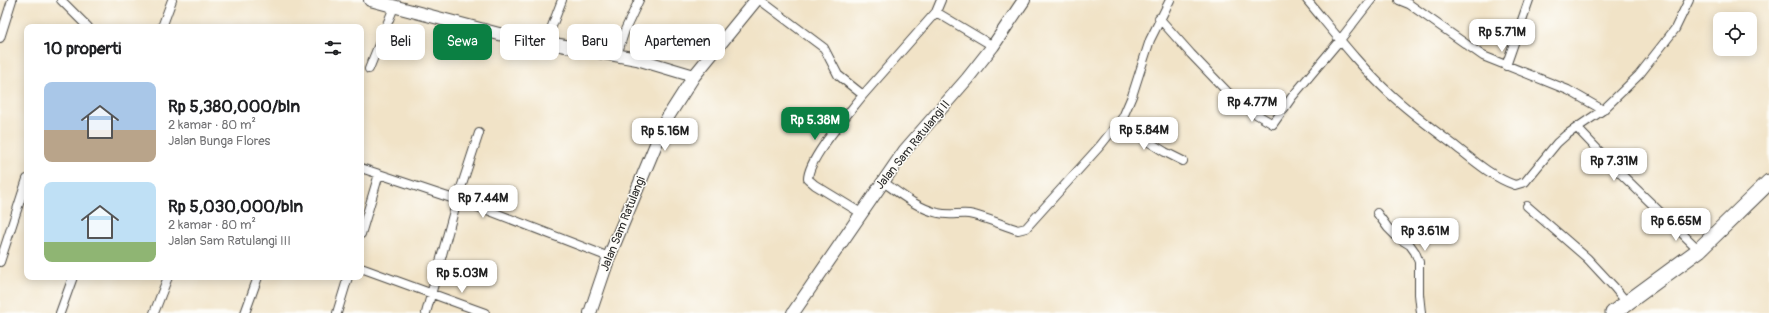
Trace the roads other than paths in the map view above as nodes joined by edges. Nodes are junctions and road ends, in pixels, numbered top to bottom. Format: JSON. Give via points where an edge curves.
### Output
{"nodes":[{"id":1,"x":12,"y":0,"type":"edge"},
{"id":2,"x":61,"y":0,"type":"edge"},
{"id":3,"x":172,"y":0,"type":"edge"},
{"id":4,"x":370,"y":0,"type":"edge"},
{"id":5,"x":562,"y":0,"type":"edge"},
{"id":6,"x":639,"y":0,"type":"edge"},
{"id":7,"x":756,"y":0,"type":"edge"},
{"id":8,"x":760,"y":0,"type":"edge"},
{"id":9,"x":941,"y":0,"type":"edge"},
{"id":10,"x":1024,"y":0,"type":"edge"},
{"id":11,"x":1170,"y":0,"type":"edge"},
{"id":12,"x":1307,"y":0,"type":"edge"},
{"id":13,"x":1371,"y":0,"type":"edge"},
{"id":14,"x":1399,"y":0,"type":"edge"},
{"id":15,"x":1529,"y":0,"type":"edge"},
{"id":16,"x":1689,"y":0,"type":"edge"},
{"id":17,"x":1410,"y":2,"type":"edge"},
{"id":18,"x":394,"y":7,"type":"junction"},
{"id":19,"x":936,"y":12,"type":"junction"},
{"id":20,"x":78,"y":18,"type":"junction"},
{"id":21,"x":1159,"y":18,"type":"junction"},
{"id":22,"x":77,"y":24,"type":"edge"},
{"id":23,"x":85,"y":24,"type":"edge"},
{"id":24,"x":163,"y":24,"type":"edge"},
{"id":25,"x":553,"y":24,"type":"edge"},
{"id":26,"x":500,"y":34,"type":"edge"},
{"id":27,"x":0,"y":38,"type":"edge"},
{"id":28,"x":622,"y":39,"type":"edge"},
{"id":29,"x":1340,"y":40,"type":"junction"},
{"id":30,"x":993,"y":46,"type":"junction"},
{"id":31,"x":622,"y":56,"type":"edge"},
{"id":32,"x":1506,"y":66,"type":"junction"},
{"id":33,"x":369,"y":68,"type":"dead end"},
{"id":34,"x":694,"y":76,"type":"junction"},
{"id":35,"x":863,"y":95,"type":"junction"},
{"id":36,"x":1603,"y":110,"type":"junction"},
{"id":37,"x":1123,"y":117,"type":"junction"},
{"id":38,"x":1577,"y":128,"type":"junction"},
{"id":39,"x":479,"y":133,"type":"dead end"},
{"id":40,"x":1183,"y":161,"type":"dead end"},
{"id":41,"x":364,"y":169,"type":"edge"},
{"id":42,"x":379,"y":174,"type":"junction"},
{"id":43,"x":882,"y":181,"type":"junction"},
{"id":44,"x":1769,"y":182,"type":"edge"},
{"id":45,"x":24,"y":188,"type":"edge"},
{"id":46,"x":457,"y":200,"type":"junction"},
{"id":47,"x":1527,"y":206,"type":"dead end"},
{"id":48,"x":861,"y":213,"type":"junction"},
{"id":49,"x":1377,"y":214,"type":"dead end"},
{"id":50,"x":364,"y":224,"type":"edge"},
{"id":51,"x":1699,"y":250,"type":"junction"},
{"id":52,"x":609,"y":256,"type":"junction"},
{"id":53,"x":0,"y":262,"type":"edge"},
{"id":54,"x":364,"y":269,"type":"edge"},
{"id":55,"x":72,"y":280,"type":"edge"},
{"id":56,"x":167,"y":280,"type":"edge"},
{"id":57,"x":257,"y":280,"type":"edge"},
{"id":58,"x":347,"y":280,"type":"edge"},
{"id":59,"x":432,"y":294,"type":"junction"},
{"id":60,"x":1628,"y":304,"type":"junction"},
{"id":61,"x":60,"y":313,"type":"edge"},
{"id":62,"x":154,"y":313,"type":"edge"},
{"id":63,"x":245,"y":313,"type":"edge"},
{"id":64,"x":337,"y":313,"type":"edge"},
{"id":65,"x":426,"y":313,"type":"edge"},
{"id":66,"x":485,"y":313,"type":"edge"},
{"id":67,"x":590,"y":313,"type":"edge"},
{"id":68,"x":793,"y":313,"type":"edge"},
{"id":69,"x":1421,"y":313,"type":"edge"},
{"id":70,"x":1613,"y":313,"type":"edge"}],
"edges":[{"from":1,"to":27,"type":"street"},
{"from":2,"to":20,"type":"street"},
{"from":3,"to":24,"type":"street"},
{"from":4,"to":18,"type":"street"},
{"from":5,"to":25,"type":"street"},
{"from":6,"to":28,"type":"street"},
{"from":7,"to":34,"type":"street","name":"Jalan Sam Ratulangi"},
{"from":8,"to":35,"type":"street","via":[[824,48],[838,75]]},
{"from":9,"to":19,"type":"street"},
{"from":10,"to":30,"type":"street","name":"Jalan Sam Ratulangi II"},
{"from":11,"to":21,"type":"street"},
{"from":12,"to":29,"type":"street"},
{"from":13,"to":29,"type":"street"},
{"from":14,"to":17,"type":"street"},
{"from":15,"to":32,"type":"street"},
{"from":16,"to":36,"type":"street","via":[[1675,29],[1652,59]]},
{"from":17,"to":32,"type":"street","via":[[1483,56]]},
{"from":18,"to":26,"type":"street"},
{"from":18,"to":33,"type":"street"},
{"from":19,"to":30,"type":"street"},
{"from":19,"to":35,"type":"street"},
{"from":20,"to":22,"type":"street"},
{"from":20,"to":23,"type":"street"},
{"from":21,"to":29,"type":"street","via":[[1240,104],[1271,124]]},
{"from":21,"to":37,"type":"street"},
{"from":29,"to":38,"type":"street","via":[[1388,92],[1418,118],[1491,173],[1515,185],[1522,185],[1557,143]]},
{"from":30,"to":43,"type":"street","name":"Jalan Sam Ratulangi II"},
{"from":31,"to":34,"type":"street"},
{"from":32,"to":36,"type":"street","via":[[1568,90]]},
{"from":34,"to":52,"type":"street","name":"Jalan Sam Ratulangi","via":[[666,120]]},
{"from":35,"to":48,"type":"street","via":[[825,143],[808,179]]},
{"from":36,"to":38,"type":"street"},
{"from":37,"to":40,"type":"street","via":[[1136,134]]},
{"from":37,"to":43,"type":"street","via":[[1026,228],[1018,230],[968,214],[948,216],[938,213],[926,209]]},
{"from":38,"to":51,"type":"street"},
{"from":39,"to":46,"type":"street"},
{"from":41,"to":42,"type":"street"},
{"from":42,"to":46,"type":"street"},
{"from":42,"to":50,"type":"street"},
{"from":43,"to":48,"type":"street","name":"Jalan Sam Ratulangi II"},
{"from":44,"to":51,"type":"highway"},
{"from":45,"to":53,"type":"street"},
{"from":46,"to":52,"type":"street"},
{"from":46,"to":59,"type":"street"},
{"from":47,"to":60,"type":"street","via":[[1587,258]]},
{"from":48,"to":68,"type":"street","name":"Jalan Sam Ratulangi II"},
{"from":49,"to":69,"type":"street","via":[[1397,237],[1410,245],[1415,252],[1419,262],[1418,294]]},
{"from":51,"to":60,"type":"highway"},
{"from":52,"to":67,"type":"street","name":"Jalan Sam Ratulangi"},
{"from":54,"to":59,"type":"street"},
{"from":55,"to":61,"type":"street"},
{"from":56,"to":62,"type":"street"},
{"from":57,"to":63,"type":"street"},
{"from":58,"to":64,"type":"street"},
{"from":59,"to":65,"type":"street"},
{"from":59,"to":66,"type":"street"},
{"from":60,"to":70,"type":"highway"}]}
